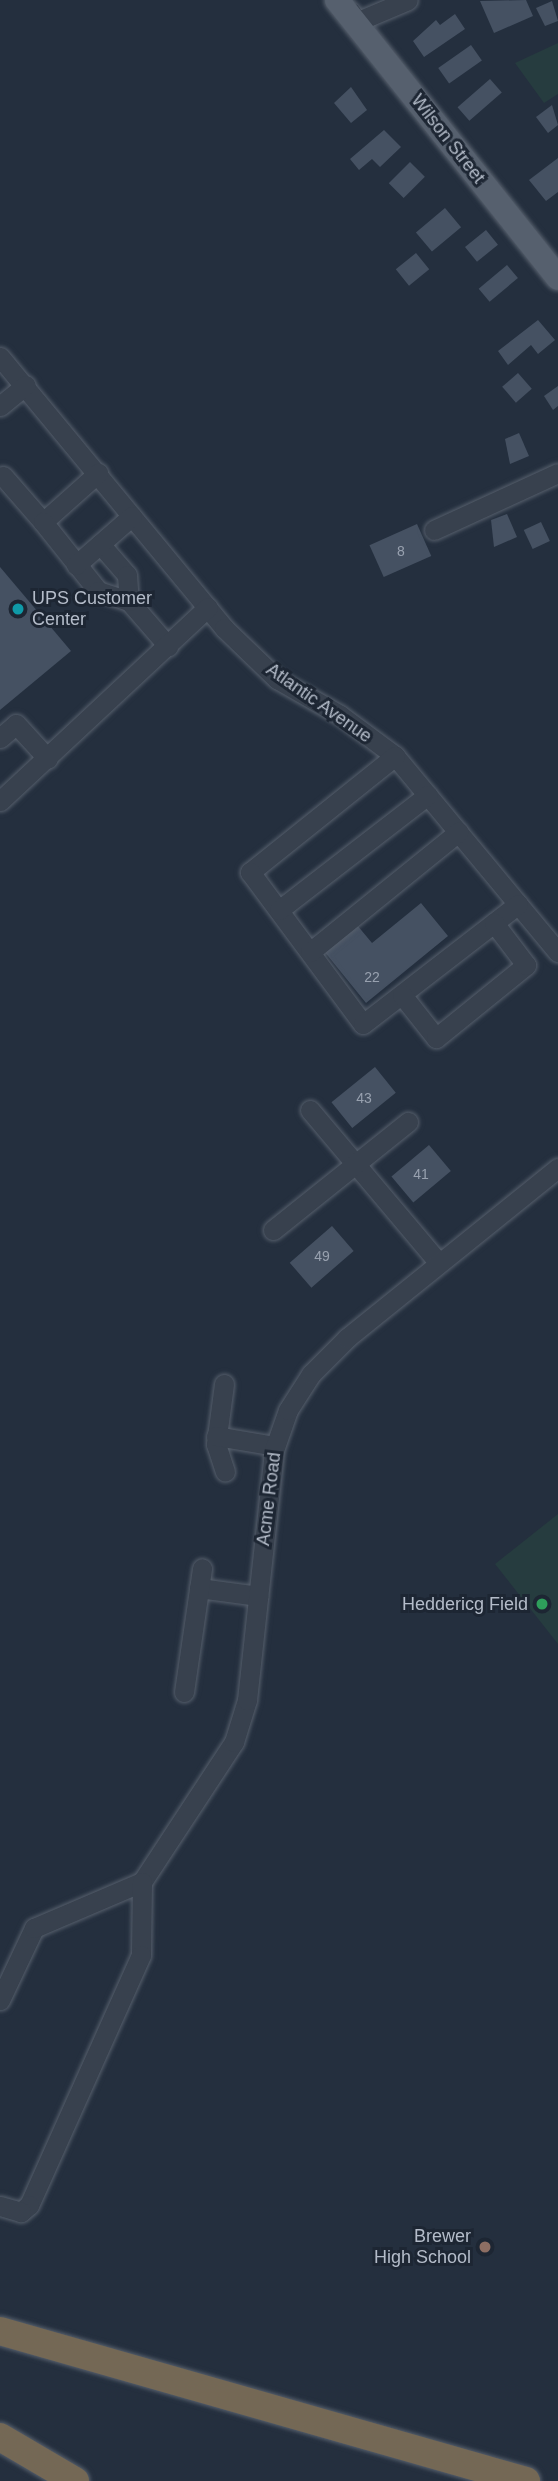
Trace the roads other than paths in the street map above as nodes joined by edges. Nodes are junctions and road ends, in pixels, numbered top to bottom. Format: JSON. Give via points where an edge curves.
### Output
{"nodes":[{"id":1,"x":337,"y":0,"type":"edge"},
{"id":2,"x":408,"y":0,"type":"edge"},
{"id":3,"x":351,"y":11,"type":"edge"},
{"id":4,"x":558,"y":278,"type":"edge"},
{"id":5,"x":0,"y":357,"type":"edge"},
{"id":6,"x":26,"y":385,"type":"junction"},
{"id":7,"x":0,"y":407,"type":"edge"},
{"id":8,"x":558,"y":473,"type":"edge"},
{"id":9,"x":98,"y":474,"type":"junction"},
{"id":10,"x":3,"y":476,"type":"dead end"},
{"id":11,"x":132,"y":516,"type":"junction"},
{"id":12,"x":43,"y":522,"type":"junction"},
{"id":13,"x":434,"y":530,"type":"dead end"},
{"id":14,"x":100,"y":544,"type":"junction"},
{"id":15,"x":76,"y":565,"type":"junction"},
{"id":16,"x":129,"y":601,"type":"junction"},
{"id":17,"x":208,"y":607,"type":"junction"},
{"id":18,"x":168,"y":646,"type":"junction"},
{"id":19,"x":0,"y":737,"type":"edge"},
{"id":20,"x":395,"y":756,"type":"junction"},
{"id":21,"x":48,"y":759,"type":"junction"},
{"id":22,"x":428,"y":795,"type":"junction"},
{"id":23,"x":0,"y":801,"type":"edge"},
{"id":24,"x":458,"y":832,"type":"junction"},
{"id":25,"x":518,"y":904,"type":"junction"},
{"id":26,"x":279,"y":910,"type":"junction"},
{"id":27,"x":494,"y":923,"type":"junction"},
{"id":28,"x":310,"y":952,"type":"junction"},
{"id":29,"x":558,"y":953,"type":"edge"},
{"id":30,"x":402,"y":995,"type":"junction"},
{"id":31,"x":310,"y":1110,"type":"dead end"},
{"id":32,"x":408,"y":1122,"type":"dead end"},
{"id":33,"x":355,"y":1165,"type":"junction"},
{"id":34,"x":558,"y":1168,"type":"edge"},
{"id":35,"x":273,"y":1230,"type":"dead end"},
{"id":36,"x":439,"y":1263,"type":"junction"},
{"id":37,"x":224,"y":1384,"type":"dead end"},
{"id":38,"x":216,"y":1436,"type":"junction"},
{"id":39,"x":275,"y":1446,"type":"junction"},
{"id":40,"x":225,"y":1472,"type":"dead end"},
{"id":41,"x":258,"y":1596,"type":"junction"},
{"id":42,"x":184,"y":1692,"type":"dead end"},
{"id":43,"x":142,"y":1882,"type":"junction"},
{"id":44,"x":0,"y":2000,"type":"edge"},
{"id":45,"x":0,"y":2206,"type":"edge"},
{"id":46,"x":0,"y":2330,"type":"edge"},
{"id":47,"x":0,"y":2437,"type":"edge"},
{"id":48,"x":523,"y":2480,"type":"edge"},
{"id":49,"x":75,"y":2481,"type":"edge"}],
"edges":[{"from":1,"to":3,"type":"main road","name":"Wilson Street"},
{"from":2,"to":3,"type":"street"},
{"from":3,"to":4,"type":"main road","name":"Wilson Street"},
{"from":5,"to":6,"type":"street","name":"Atlantic Avenue"},
{"from":6,"to":7,"type":"street"},
{"from":6,"to":9,"type":"street","name":"Atlantic Avenue"},
{"from":8,"to":13,"type":"street"},
{"from":9,"to":11,"type":"street","name":"Atlantic Avenue"},
{"from":9,"to":12,"type":"street"},
{"from":10,"to":12,"type":"street"},
{"from":11,"to":14,"type":"street"},
{"from":11,"to":17,"type":"street","name":"Atlantic Avenue"},
{"from":12,"to":15,"type":"street"},
{"from":14,"to":15,"type":"street"},
{"from":14,"to":16,"type":"street","via":[[127,575]]},
{"from":15,"to":16,"type":"street","via":[[98,592]]},
{"from":16,"to":18,"type":"street"},
{"from":17,"to":18,"type":"street"},
{"from":17,"to":20,"type":"street","name":"Atlantic Avenue","via":[[277,678],[340,715]]},
{"from":18,"to":21,"type":"street"},
{"from":19,"to":21,"type":"street","via":[[16,724]]},
{"from":20,"to":22,"type":"street","name":"Atlantic Avenue"},
{"from":20,"to":26,"type":"street","via":[[250,872]]},
{"from":21,"to":23,"type":"street"},
{"from":22,"to":24,"type":"street","name":"Atlantic Avenue"},
{"from":22,"to":26,"type":"street"},
{"from":24,"to":25,"type":"street","name":"Atlantic Avenue"},
{"from":24,"to":28,"type":"street"},
{"from":25,"to":27,"type":"street"},
{"from":25,"to":29,"type":"street","name":"Atlantic Avenue"},
{"from":26,"to":28,"type":"street"},
{"from":27,"to":30,"type":"street"},
{"from":27,"to":30,"type":"street","via":[[526,965],[436,1038]]},
{"from":28,"to":30,"type":"street","via":[[363,1024]]},
{"from":31,"to":33,"type":"street"},
{"from":32,"to":33,"type":"street"},
{"from":33,"to":35,"type":"street"},
{"from":33,"to":36,"type":"street"},
{"from":34,"to":36,"type":"street","name":"Acme Road"},
{"from":36,"to":39,"type":"street","name":"Acme Road","via":[[347,1338],[311,1374],[288,1410]]},
{"from":37,"to":38,"type":"street"},
{"from":38,"to":39,"type":"street"},
{"from":38,"to":40,"type":"street"},
{"from":39,"to":41,"type":"street","name":"Acme Road"},
{"from":41,"to":42,"type":"street","via":[[201,1578]]},
{"from":41,"to":43,"type":"street","name":"Acme Road","via":[[247,1700],[234,1742]]},
{"from":43,"to":44,"type":"street","via":[[34,1928]]},
{"from":43,"to":45,"type":"street","via":[[142,1948],[136,1965],[29,2205],[21,2212]]},
{"from":46,"to":48,"type":"highway"},
{"from":47,"to":49,"type":"highway"}]}
